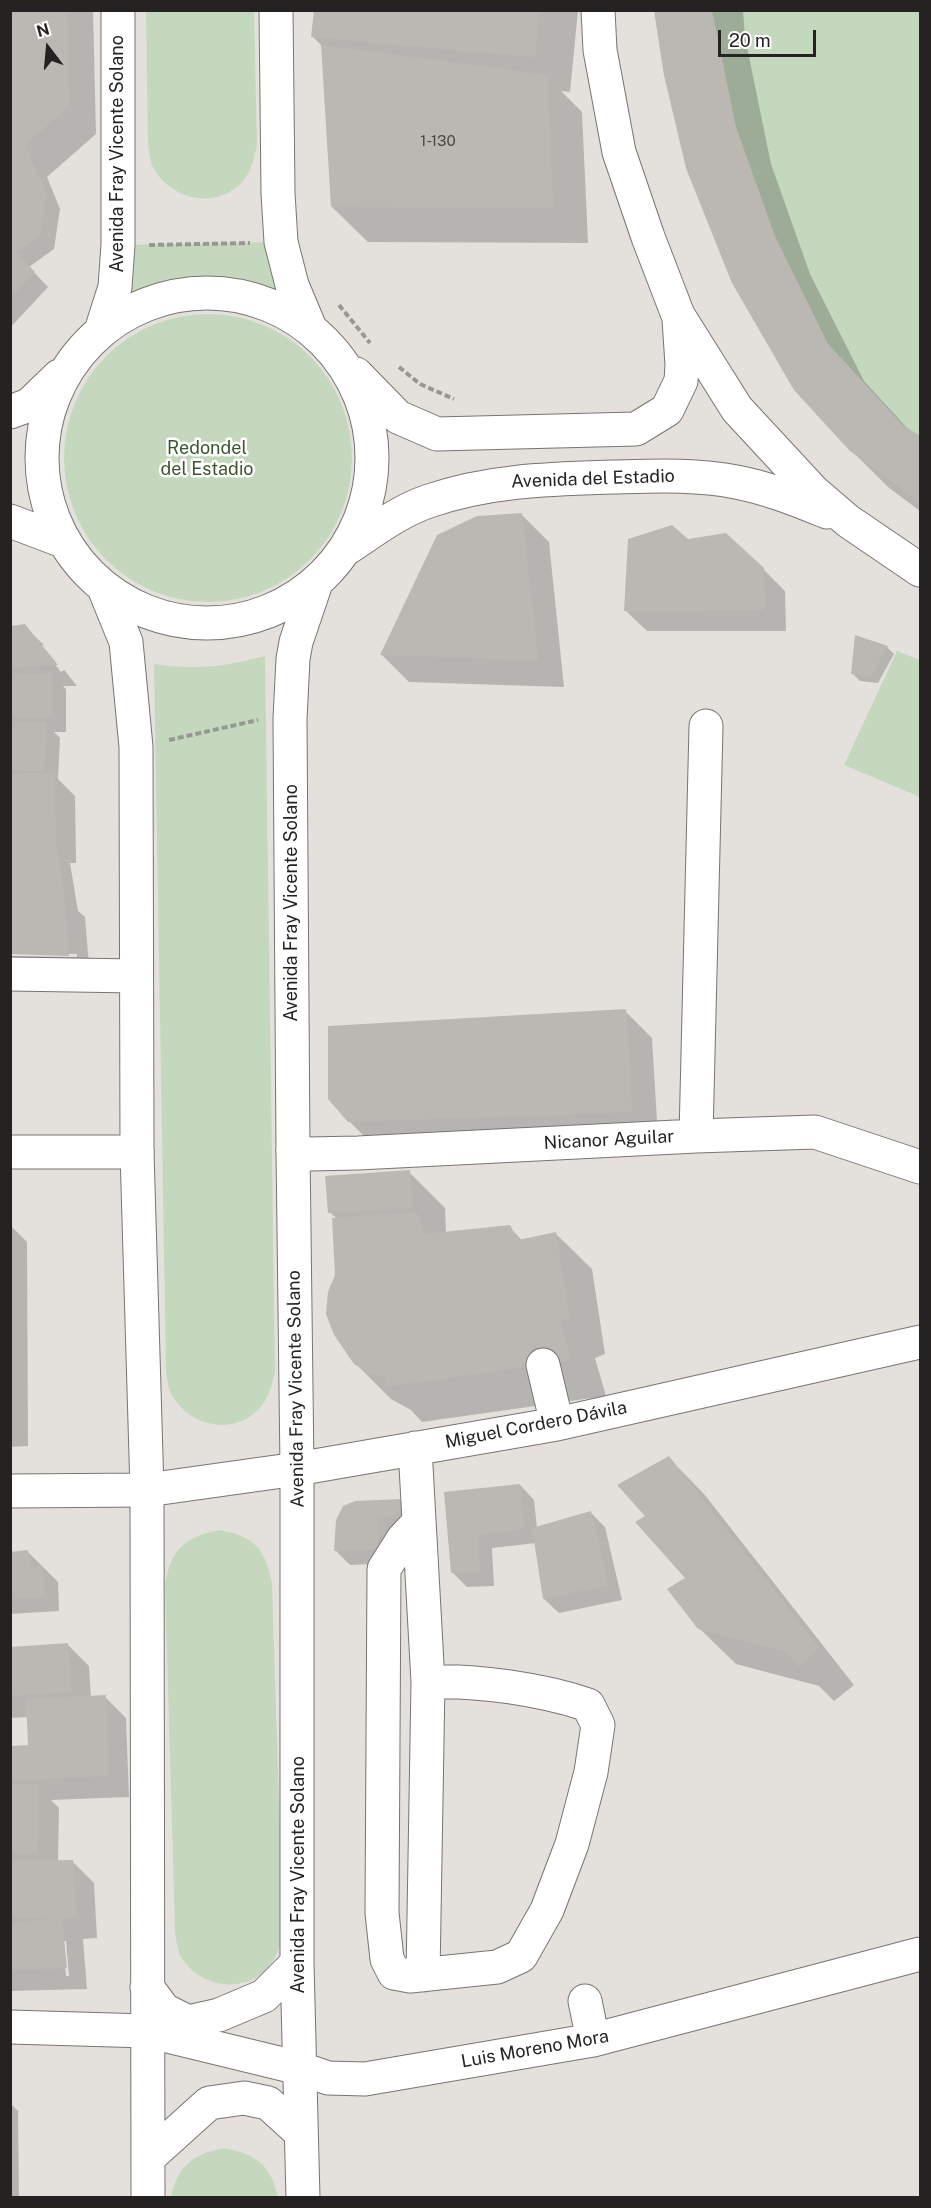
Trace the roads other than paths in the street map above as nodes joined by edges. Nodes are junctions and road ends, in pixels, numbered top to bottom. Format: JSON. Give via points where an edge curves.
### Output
{"nodes":[{"id":1,"x":118,"y":10,"type":"edge"},
{"id":2,"x":276,"y":10,"type":"edge"},
{"id":3,"x":597,"y":10,"type":"edge"},
{"id":4,"x":678,"y":315,"type":"junction"},
{"id":5,"x":310,"y":328,"type":"junction"},
{"id":6,"x":101,"y":331,"type":"junction"},
{"id":7,"x":341,"y":360,"type":"junction"},
{"id":8,"x":71,"y":364,"type":"junction"},
{"id":9,"x":10,"y":412,"type":"edge"},
{"id":10,"x":10,"y":521,"type":"edge"},
{"id":11,"x":848,"y":521,"type":"junction"},
{"id":12,"x":63,"y":541,"type":"junction"},
{"id":13,"x":346,"y":549,"type":"junction"},
{"id":14,"x":921,"y":570,"type":"edge"},
{"id":15,"x":316,"y":583,"type":"junction"},
{"id":16,"x":104,"y":588,"type":"junction"},
{"id":17,"x":706,"y":726,"type":"dead end"},
{"id":18,"x":10,"y":974,"type":"edge"},
{"id":19,"x":136,"y":976,"type":"junction"},
{"id":20,"x":696,"y":1136,"type":"junction"},
{"id":21,"x":292,"y":1150,"type":"junction"},
{"id":22,"x":10,"y":1152,"type":"edge"},
{"id":23,"x":137,"y":1152,"type":"junction"},
{"id":24,"x":921,"y":1167,"type":"edge"},
{"id":25,"x":921,"y":1342,"type":"edge"},
{"id":26,"x":543,"y":1365,"type":"dead end"},
{"id":27,"x":557,"y":1424,"type":"junction"},
{"id":28,"x":415,"y":1448,"type":"junction"},
{"id":29,"x":297,"y":1469,"type":"junction"},
{"id":30,"x":147,"y":1490,"type":"junction"},
{"id":31,"x":10,"y":1491,"type":"edge"},
{"id":32,"x":419,"y":1522,"type":"junction"},
{"id":33,"x":428,"y":1682,"type":"junction"},
{"id":34,"x":921,"y":1954,"type":"edge"},
{"id":35,"x":297,"y":1964,"type":"junction"},
{"id":36,"x":423,"y":1975,"type":"junction"},
{"id":37,"x":147,"y":1987,"type":"junction"},
{"id":38,"x":585,"y":2001,"type":"dead end"},
{"id":39,"x":10,"y":2027,"type":"edge"},
{"id":40,"x":147,"y":2031,"type":"junction"},
{"id":41,"x":592,"y":2040,"type":"junction"},
{"id":42,"x":299,"y":2068,"type":"junction"},
{"id":43,"x":300,"y":2132,"type":"junction"},
{"id":44,"x":148,"y":2158,"type":"junction"},
{"id":45,"x":148,"y":2198,"type":"edge"},
{"id":46,"x":303,"y":2198,"type":"edge"}],
"edges":[{"from":1,"to":6,"type":"main road","name":"Avenida Fray Vicente Solano","via":[[118,245],[115,286]]},
{"from":2,"to":5,"type":"main road","via":[[281,242],[292,285]]},
{"from":3,"to":4,"type":"main road","name":"Avenida del Estadio","via":[[600,50],[619,152]]},
{"from":4,"to":7,"type":"main road","name":"Avenida del Estadio","via":[[681,381],[667,410],[636,429],[437,434],[398,417]]},
{"from":4,"to":11,"type":"main road","name":"Avenida del Estadio","via":[[737,409],[813,491]]},
{"from":5,"to":6,"type":"main road","via":[[272,305],[228,294],[183,295],[140,307]]},
{"from":5,"to":7,"type":"main road"},
{"from":6,"to":8,"type":"main road"},
{"from":7,"to":13,"type":"main road","via":[[364,404],[373,453],[367,503]]},
{"from":8,"to":9,"type":"main road","via":[[28,405]]},
{"from":8,"to":12,"type":"main road","via":[[50,402],[41,450],[45,497]]},
{"from":10,"to":12,"type":"main road"},
{"from":11,"to":13,"type":"main road","name":"Avenida del Estadio","via":[[783,494],[735,481],[672,475],[531,479],[427,501]]},
{"from":11,"to":14,"type":"main road","name":"Avenida del Estadio"},
{"from":12,"to":16,"type":"main road"},
{"from":13,"to":15,"type":"main road"},
{"from":15,"to":16,"type":"main road","via":[[277,608],[233,621],[188,622],[143,611]]},
{"from":15,"to":21,"type":"main road","name":"Avenida Fray Vicente Solano","via":[[296,642],[290,719]]},
{"from":16,"to":19,"type":"main road","via":[[126,642],[136,747]]},
{"from":17,"to":20,"type":"main road"},
{"from":18,"to":19,"type":"main road"},
{"from":19,"to":23,"type":"main road"},
{"from":20,"to":21,"type":"main road","name":"Nicanor Aguilar","via":[[358,1153],[309,1154]]},
{"from":20,"to":24,"type":"main road","name":"Nicanor Aguilar","via":[[815,1132]]},
{"from":21,"to":29,"type":"main road","name":"Avenida Fray Vicente Solano"},
{"from":22,"to":23,"type":"main road"},
{"from":23,"to":30,"type":"main road"},
{"from":25,"to":27,"type":"main road","name":"Miguel Cordero Dávila"},
{"from":26,"to":27,"type":"main road"},
{"from":27,"to":28,"type":"main road","name":"Miguel Cordero Dávila"},
{"from":28,"to":29,"type":"main road","name":"Miguel Cordero Dávila"},
{"from":28,"to":32,"type":"main road"},
{"from":29,"to":30,"type":"main road","name":"Miguel Cordero Dávila"},
{"from":29,"to":35,"type":"main road","name":"Avenida Fray Vicente Solano"},
{"from":30,"to":31,"type":"main road","name":"Miguel Cordero Dávila"},
{"from":30,"to":37,"type":"main road"},
{"from":32,"to":33,"type":"main road"},
{"from":32,"to":36,"type":"main road","via":[[402,1539],[384,1569],[382,1913],[387,1959],[394,1973]]},
{"from":33,"to":36,"type":"main road"},
{"from":33,"to":36,"type":"main road","via":[[451,1681],[563,1696],[588,1705],[598,1725],[591,1772],[572,1844],[547,1910],[521,1956],[497,1967]]},
{"from":34,"to":41,"type":"main road","name":"Luis Moreno Mora"},
{"from":35,"to":37,"type":"main road","via":[[264,1996],[219,2015],[188,2022],[164,2010]]},
{"from":35,"to":42,"type":"main road","name":"Avenida Fray Vicente Solano"},
{"from":37,"to":40,"type":"main road"},
{"from":38,"to":41,"type":"main road"},
{"from":39,"to":40,"type":"main road","name":"Luis Moreno Mora"},
{"from":40,"to":42,"type":"main road","name":"Luis Moreno Mora"},
{"from":40,"to":44,"type":"main road"},
{"from":41,"to":42,"type":"main road","name":"Luis Moreno Mora","via":[[365,2079],[328,2078]]},
{"from":42,"to":43,"type":"main road","name":"Avenida Fray Vicente Solano"},
{"from":43,"to":44,"type":"main road","via":[[268,2103],[243,2098],[209,2103]]},
{"from":43,"to":46,"type":"main road","name":"Avenida Fray Vicente Solano"},
{"from":44,"to":45,"type":"main road"}]}
